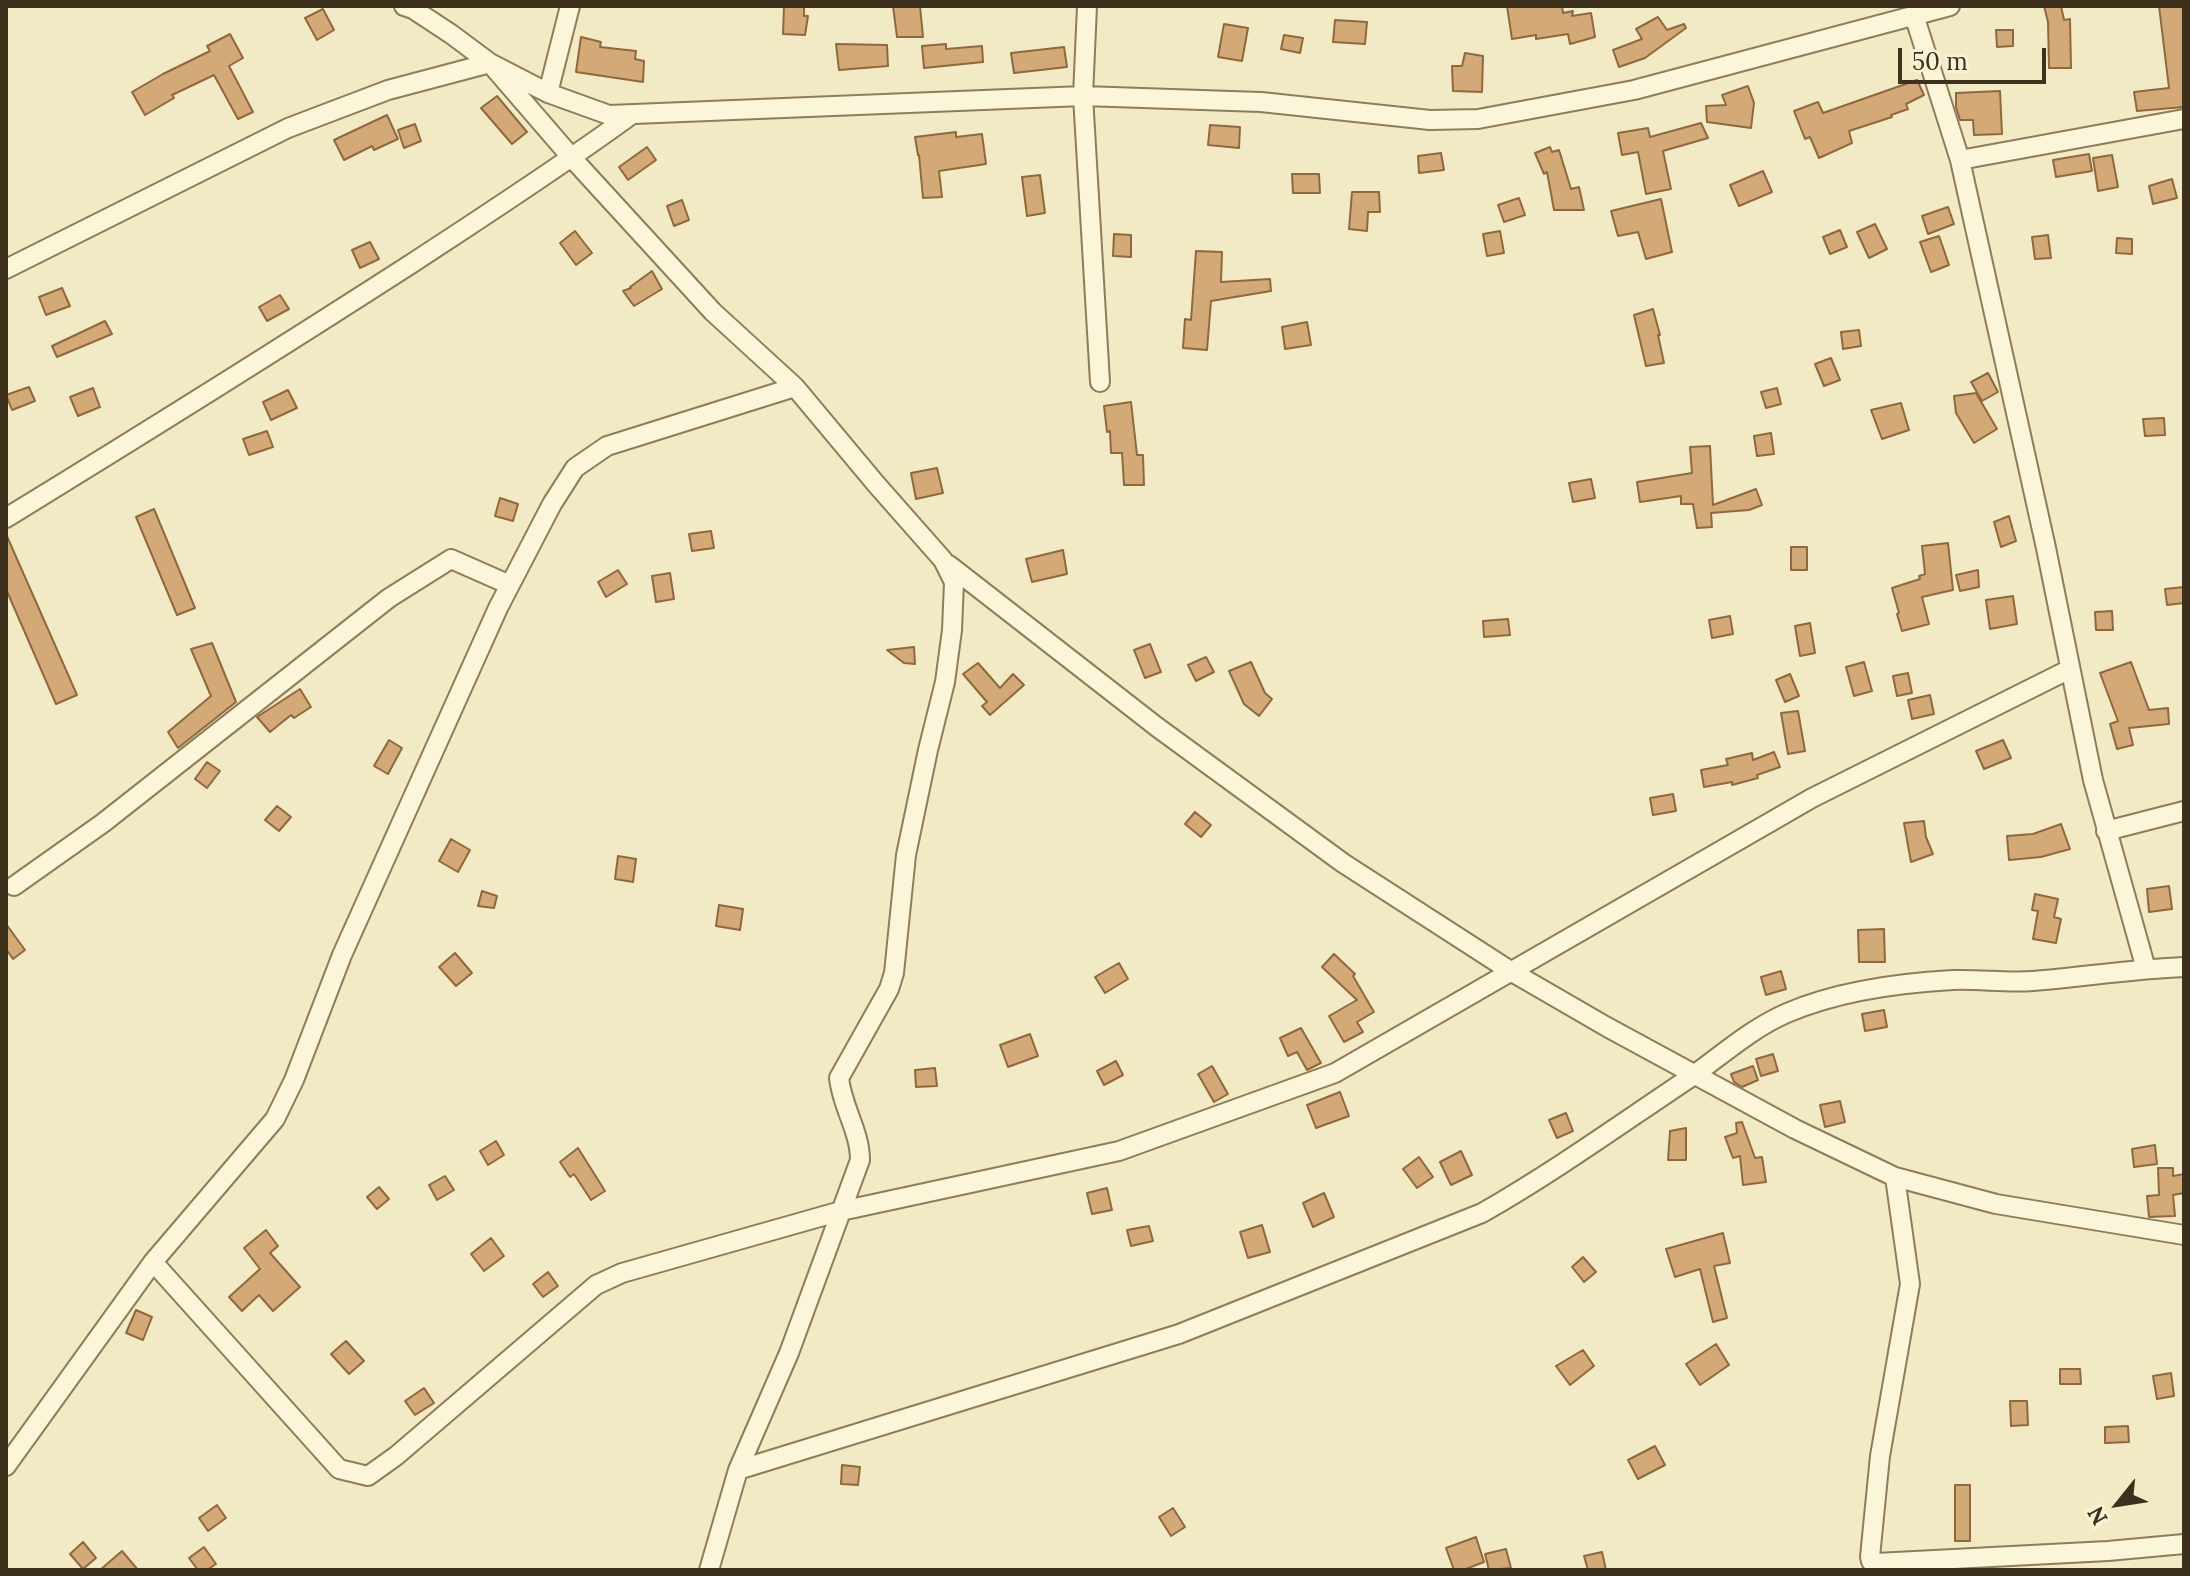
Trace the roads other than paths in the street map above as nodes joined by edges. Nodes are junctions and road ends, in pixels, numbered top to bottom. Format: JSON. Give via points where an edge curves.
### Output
{"nodes":[{"id":1,"x":404,"y":6,"type":"edge"},
{"id":2,"x":570,"y":6,"type":"edge"},
{"id":3,"x":1087,"y":6,"type":"edge"},
{"id":4,"x":1950,"y":6,"type":"edge"},
{"id":5,"x":1914,"y":15,"type":"junction"},
{"id":6,"x":490,"y":63,"type":"junction"},
{"id":7,"x":548,"y":93,"type":"junction"},
{"id":8,"x":1083,"y":96,"type":"junction"},
{"id":9,"x":631,"y":115,"type":"junction"},
{"id":10,"x":2184,"y":119,"type":"edge"},
{"id":11,"x":572,"y":158,"type":"junction"},
{"id":12,"x":1960,"y":160,"type":"junction"},
{"id":13,"x":6,"y":269,"type":"edge"},
{"id":14,"x":1100,"y":382,"type":"dead end"},
{"id":15,"x":795,"y":387,"type":"junction"},
{"id":16,"x":6,"y":518,"type":"edge"},
{"id":17,"x":943,"y":560,"type":"junction"},
{"id":18,"x":510,"y":585,"type":"junction"},
{"id":19,"x":2070,"y":669,"type":"junction"},
{"id":20,"x":2184,"y":811,"type":"edge"},
{"id":21,"x":2106,"y":831,"type":"junction"},
{"id":22,"x":14,"y":886,"type":"dead end"},
{"id":23,"x":2184,"y":967,"type":"edge"},
{"id":24,"x":2146,"y":969,"type":"junction"},
{"id":25,"x":1512,"y":972,"type":"junction"},
{"id":26,"x":1694,"y":1074,"type":"junction"},
{"id":27,"x":1895,"y":1177,"type":"junction"},
{"id":28,"x":841,"y":1211,"type":"junction"},
{"id":29,"x":2184,"y":1235,"type":"edge"},
{"id":30,"x":153,"y":1262,"type":"junction"},
{"id":31,"x":6,"y":1466,"type":"edge"},
{"id":32,"x":738,"y":1470,"type":"junction"},
{"id":33,"x":2184,"y":1544,"type":"edge"},
{"id":34,"x":1871,"y":1565,"type":"edge"},
{"id":35,"x":709,"y":1570,"type":"edge"}],
"edges":[{"from":1,"to":6,"type":"street"},
{"from":2,"to":7,"type":"street"},
{"from":3,"to":8,"type":"street"},
{"from":4,"to":5,"type":"street"},
{"from":5,"to":8,"type":"street","via":[[1634,90],[1478,119],[1430,120],[1261,102]]},
{"from":5,"to":12,"type":"street"},
{"from":6,"to":7,"type":"street"},
{"from":6,"to":11,"type":"street"},
{"from":6,"to":13,"type":"street","via":[[388,90],[288,128]]},
{"from":7,"to":9,"type":"street","via":[[609,115]]},
{"from":8,"to":9,"type":"street"},
{"from":8,"to":14,"type":"street"},
{"from":9,"to":11,"type":"street"},
{"from":10,"to":12,"type":"street"},
{"from":11,"to":15,"type":"street","via":[[713,312]]},
{"from":11,"to":16,"type":"street"},
{"from":12,"to":19,"type":"street"},
{"from":15,"to":17,"type":"street"},
{"from":15,"to":18,"type":"street","via":[[607,446],[575,468]]},
{"from":17,"to":25,"type":"street","via":[[1343,863]]},
{"from":17,"to":28,"type":"street","via":[[954,582],[952,630],[906,855],[894,973],[839,1078],[860,1144],[860,1160]]},
{"from":18,"to":22,"type":"street","via":[[451,559],[389,598],[103,823]]},
{"from":18,"to":30,"type":"street","via":[[342,955],[275,1119]]},
{"from":19,"to":21,"type":"street"},
{"from":19,"to":25,"type":"street","via":[[1812,798]]},
{"from":20,"to":21,"type":"street"},
{"from":21,"to":24,"type":"street"},
{"from":23,"to":24,"type":"street"},
{"from":24,"to":26,"type":"street","via":[[2030,981],[1887,986],[1827,999],[1757,1029]]},
{"from":25,"to":26,"type":"street"},
{"from":25,"to":28,"type":"street","via":[[1335,1073],[1163,1136],[1119,1151]]},
{"from":26,"to":27,"type":"street"},
{"from":26,"to":32,"type":"street","via":[[1482,1213],[1179,1334]]},
{"from":27,"to":29,"type":"street","via":[[1996,1204]]},
{"from":27,"to":34,"type":"street","via":[[1910,1284],[1880,1456]]},
{"from":28,"to":30,"type":"street","via":[[596,1285],[368,1476],[339,1469]]},
{"from":28,"to":32,"type":"street","via":[[789,1353]]},
{"from":30,"to":31,"type":"street"},
{"from":32,"to":35,"type":"street"},
{"from":33,"to":34,"type":"street"}]}
